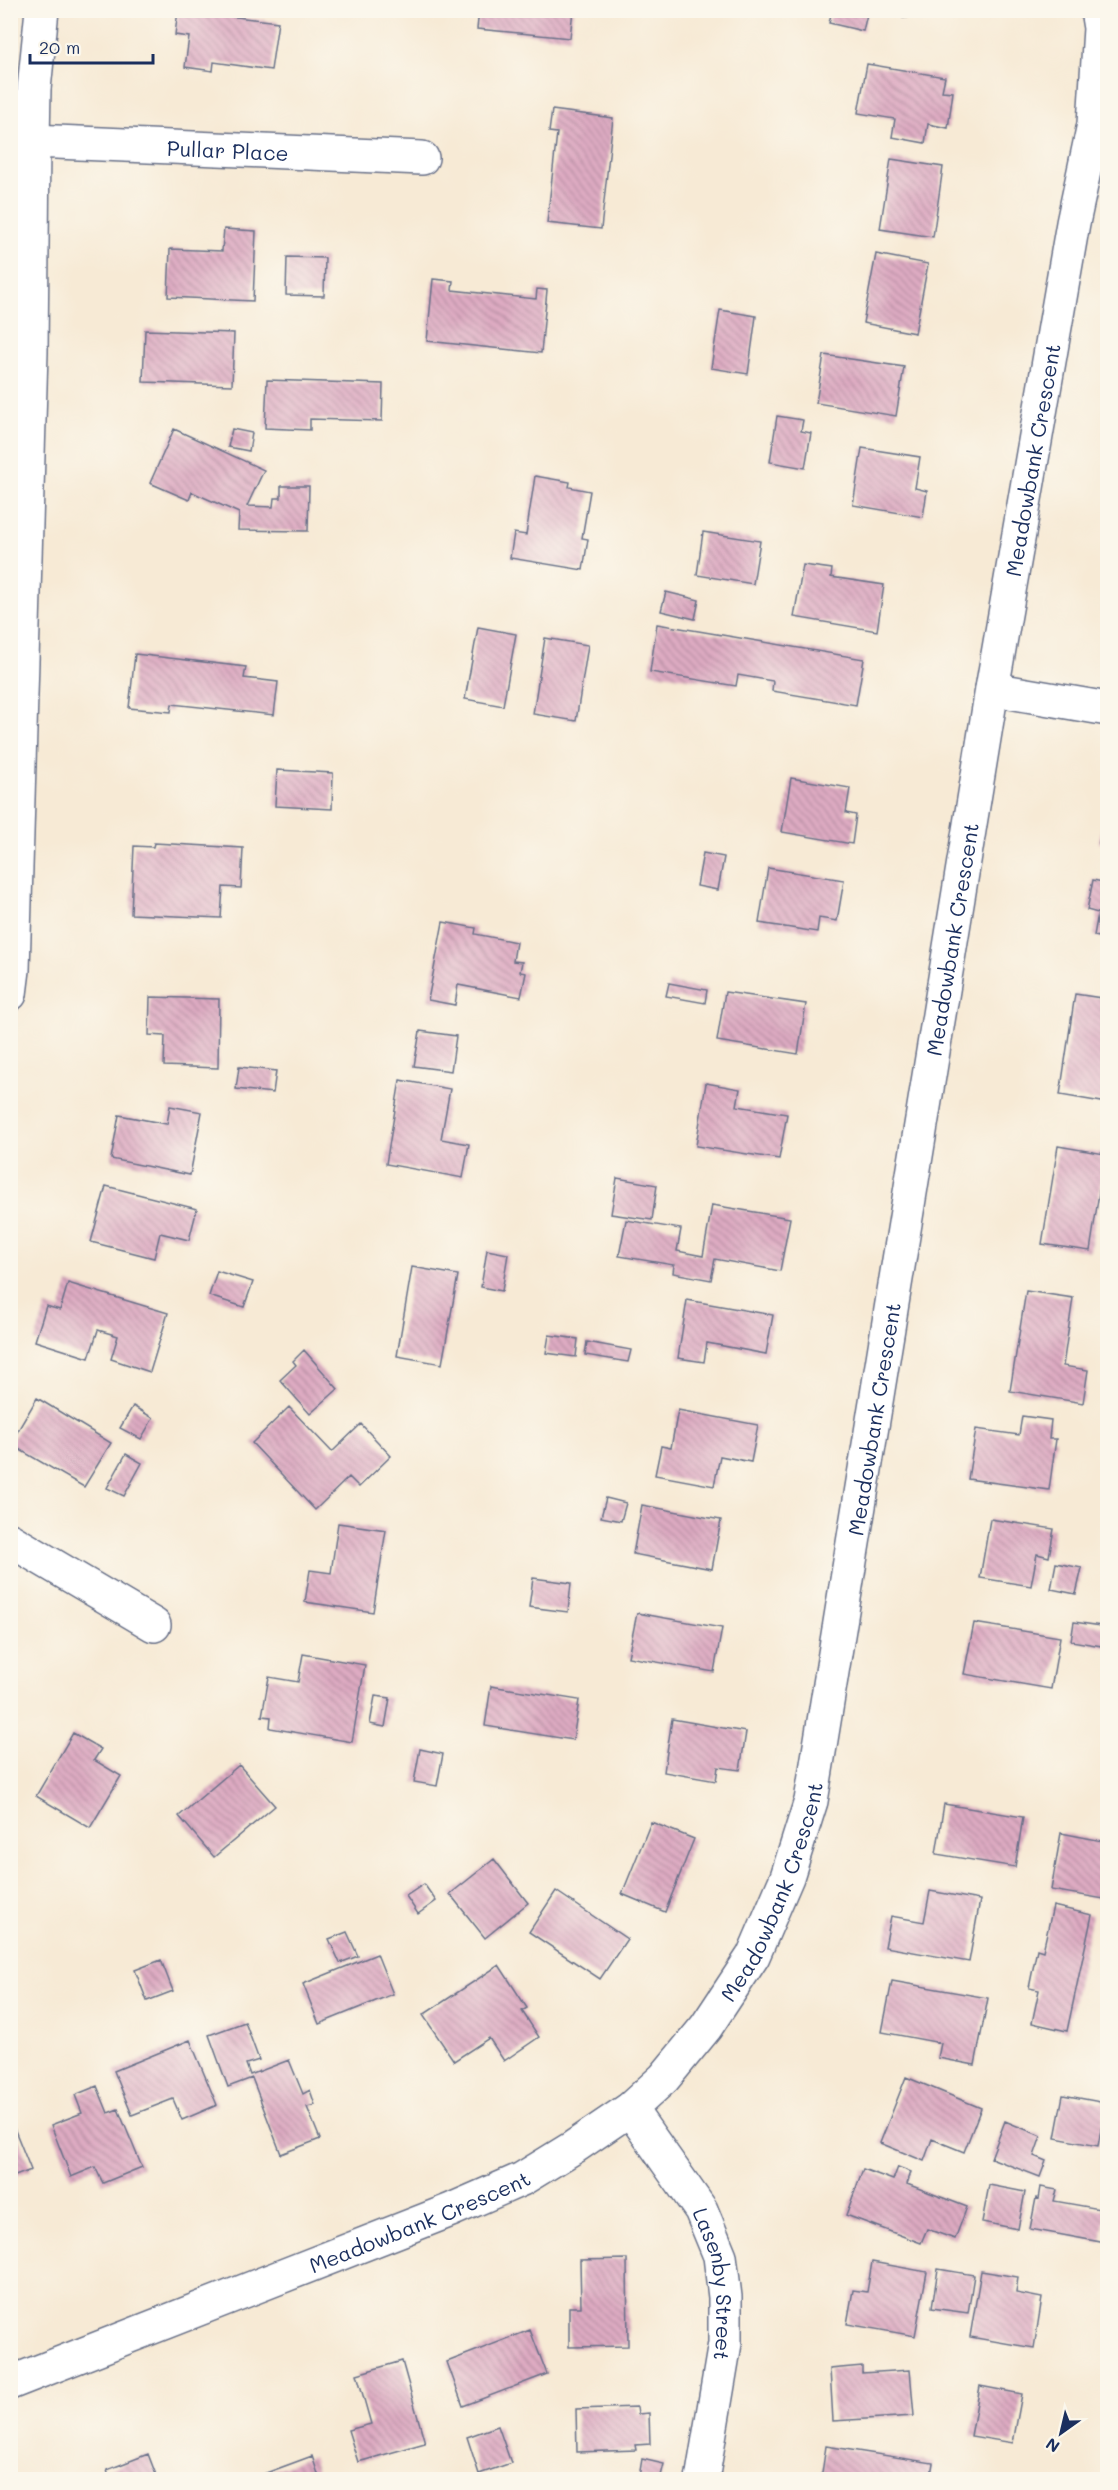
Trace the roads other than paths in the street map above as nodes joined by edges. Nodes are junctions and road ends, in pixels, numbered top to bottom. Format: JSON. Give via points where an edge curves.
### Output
{"nodes":[{"id":1,"x":42,"y":10,"type":"edge"},
{"id":2,"x":1097,"y":10,"type":"edge"},
{"id":3,"x":33,"y":141,"type":"junction"},
{"id":4,"x":422,"y":158,"type":"dead end"},
{"id":5,"x":992,"y":689,"type":"junction"},
{"id":6,"x":1107,"y":709,"type":"edge"},
{"id":7,"x":10,"y":993,"type":"edge"},
{"id":8,"x":10,"y":1540,"type":"edge"},
{"id":9,"x":154,"y":1625,"type":"dead end"},
{"id":10,"x":630,"y":2109,"type":"junction"},
{"id":11,"x":10,"y":2383,"type":"edge"},
{"id":12,"x":702,"y":2480,"type":"edge"}],
"edges":[{"from":1,"to":3,"type":"street"},
{"from":2,"to":5,"type":"street","name":"Meadowbank Crescent","via":[[1100,28],[1094,124],[1073,223]]},
{"from":3,"to":4,"type":"street","name":"Pullar Place"},
{"from":3,"to":7,"type":"street","via":[[31,352]]},
{"from":5,"to":6,"type":"street"},
{"from":5,"to":10,"type":"street","name":"Meadowbank Crescent","via":[[811,1801],[787,1877],[753,1956],[706,2027],[664,2078]]},
{"from":8,"to":9,"type":"street"},
{"from":10,"to":11,"type":"street","name":"Meadowbank Crescent","via":[[511,2183],[451,2210]]},
{"from":10,"to":12,"type":"street","name":"Lasenby Street","via":[[701,2210],[720,2256],[725,2343]]}]}
